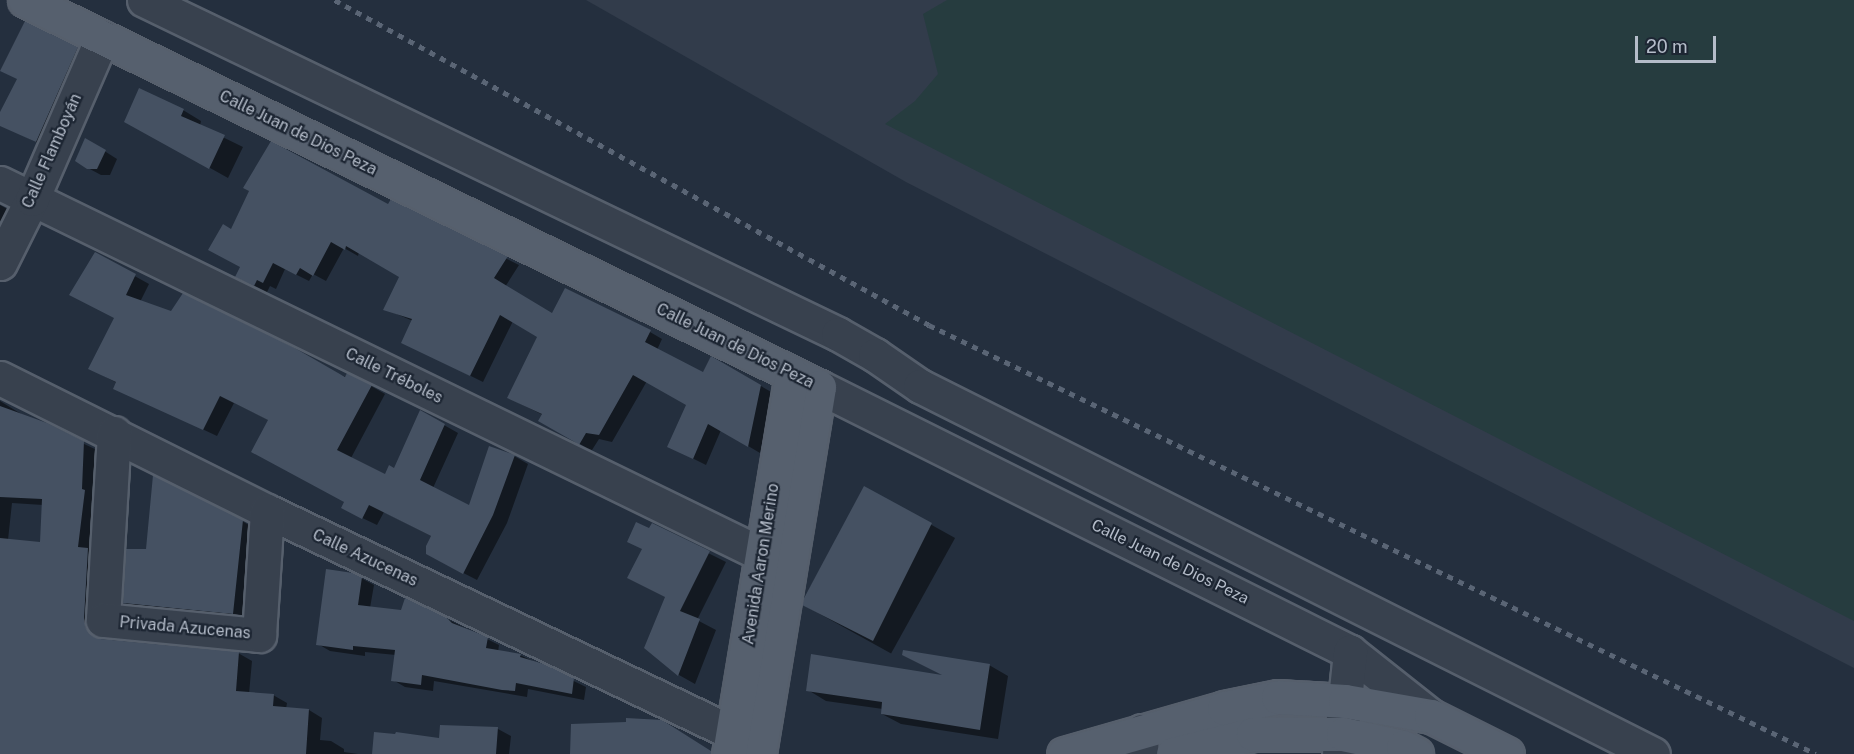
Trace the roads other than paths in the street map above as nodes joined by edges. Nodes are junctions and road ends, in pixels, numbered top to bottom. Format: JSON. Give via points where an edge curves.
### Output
{"nodes":[{"id":1,"x":25,"y":0,"type":"edge"},
{"id":2,"x":144,"y":0,"type":"edge"},
{"id":3,"x":102,"y":38,"type":"junction"},
{"id":4,"x":0,"y":183,"type":"edge"},
{"id":5,"x":32,"y":199,"type":"junction"},
{"id":6,"x":0,"y":263,"type":"edge"},
{"id":7,"x":0,"y":378,"type":"edge"},
{"id":8,"x":805,"y":381,"type":"junction"},
{"id":9,"x":114,"y":433,"type":"junction"},
{"id":10,"x":267,"y":511,"type":"junction"},
{"id":11,"x":776,"y":562,"type":"junction"},
{"id":12,"x":1350,"y":652,"type":"junction"},
{"id":13,"x":1345,"y":701,"type":"junction"},
{"id":14,"x":1431,"y":716,"type":"junction"},
{"id":15,"x":731,"y":743,"type":"edge"},
{"id":16,"x":1142,"y":743,"type":"edge"},
{"id":17,"x":1341,"y":744,"type":"edge"},
{"id":18,"x":759,"y":754,"type":"edge"},
{"id":19,"x":1064,"y":754,"type":"edge"},
{"id":20,"x":1173,"y":754,"type":"edge"},
{"id":21,"x":1416,"y":754,"type":"edge"},
{"id":22,"x":1507,"y":754,"type":"edge"},
{"id":23,"x":1653,"y":754,"type":"edge"}],
"edges":[{"from":1,"to":3,"type":"main road","name":"Calle Juan de Dios Peza"},
{"from":2,"to":23,"type":"street","via":[[838,334],[929,391]]},
{"from":3,"to":5,"type":"street","name":"Calle Flamboyán"},
{"from":3,"to":8,"type":"main road","name":"Calle Juan de Dios Peza"},
{"from":4,"to":5,"type":"street","name":"Calle Tréboles"},
{"from":5,"to":6,"type":"street","name":"Calle Flamboyán"},
{"from":5,"to":11,"type":"street","name":"Calle Tréboles"},
{"from":7,"to":9,"type":"street","name":"Calle Azucenas"},
{"from":8,"to":11,"type":"main road","name":"Avenida Aaron Merino"},
{"from":8,"to":12,"type":"street","name":"Calle Juan de Dios Peza"},
{"from":9,"to":10,"type":"street","name":"Calle Azucenas"},
{"from":9,"to":10,"type":"street","name":"Privada Azucenas","via":[[103,620],[259,635]]},
{"from":10,"to":15,"type":"street","name":"Calle Azucenas"},
{"from":11,"to":15,"type":"main road","name":"Avenida Aaron Merino"},
{"from":11,"to":18,"type":"main road","name":"Avenida Aaron Merino"},
{"from":12,"to":13,"type":"street"},
{"from":12,"to":14,"type":"street","name":"Calle Juan de Dios Peza"},
{"from":13,"to":14,"type":"main road","name":"Calle Juan de Dios Peza"},
{"from":13,"to":16,"type":"main road","name":"Calle Juan de Dios Peza","via":[[1278,697],[1224,708]]},
{"from":13,"to":17,"type":"street"},
{"from":14,"to":22,"type":"main road","name":"Calle Juan de Dios Peza"},
{"from":16,"to":19,"type":"main road","name":"Calle Juan de Dios Peza"},
{"from":17,"to":20,"type":"main road","via":[[1253,734]]},
{"from":17,"to":21,"type":"main road","via":[[1403,747]]}]}
